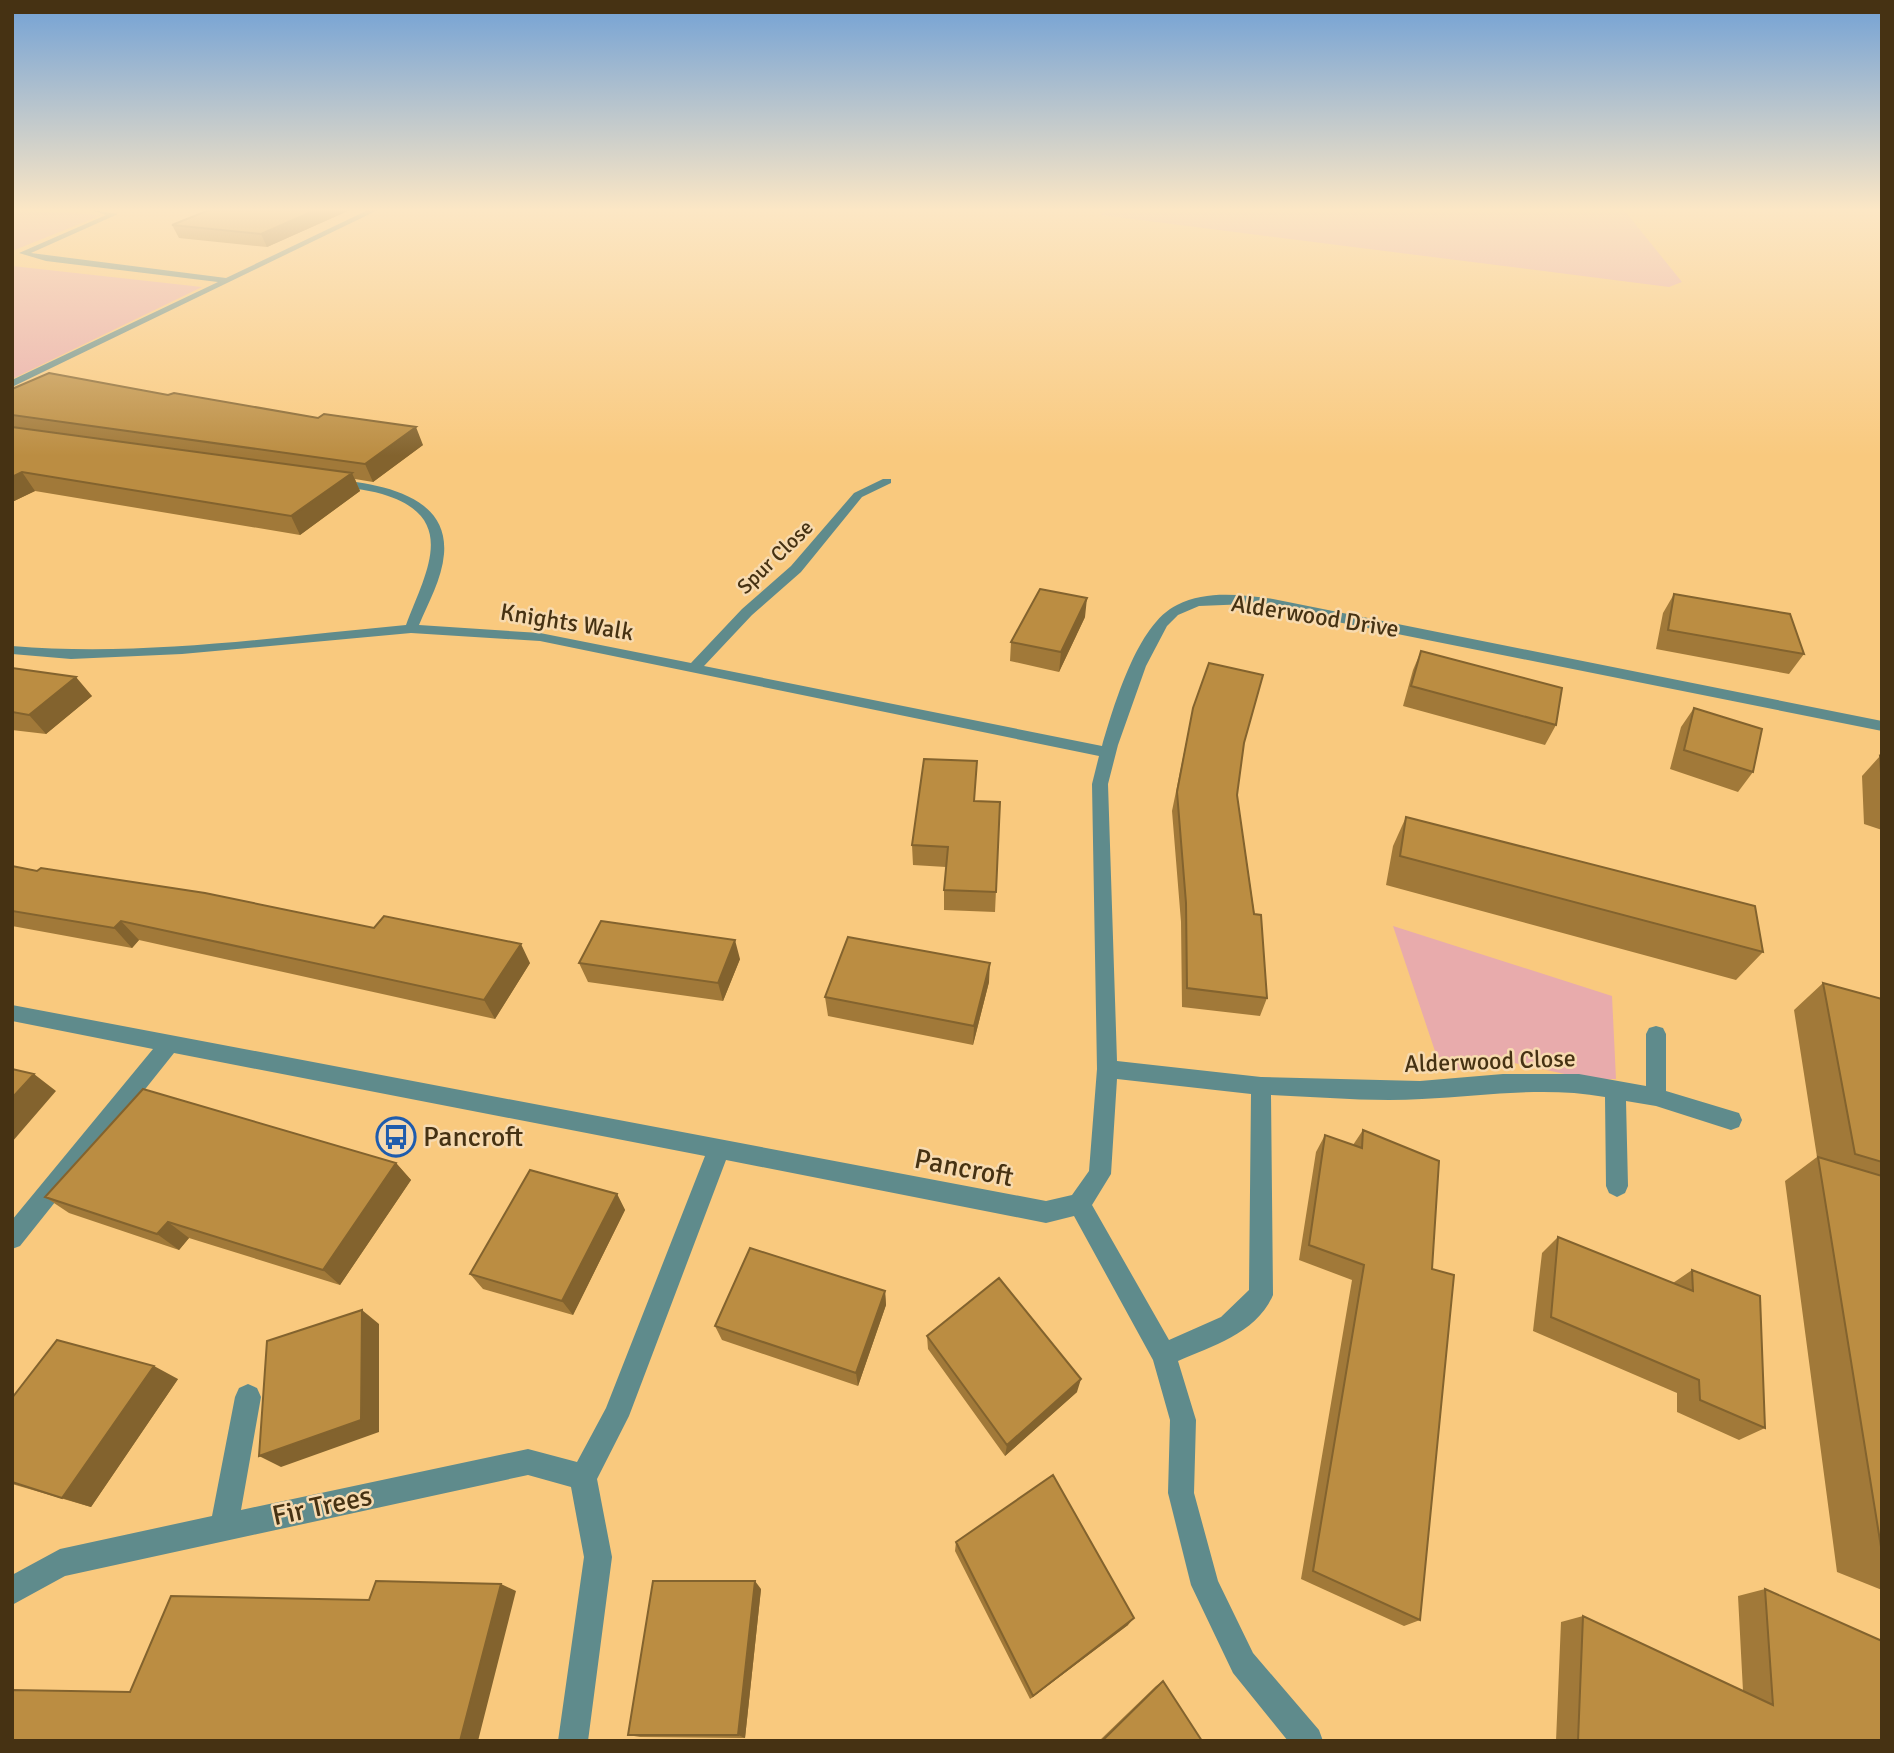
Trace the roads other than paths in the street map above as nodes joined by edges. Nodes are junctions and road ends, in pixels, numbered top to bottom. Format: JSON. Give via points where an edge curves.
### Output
{"nodes":[{"id":1,"x":205,"y":292,"type":"edge"},
{"id":2,"x":12,"y":384,"type":"edge"},
{"id":3,"x":316,"y":479,"type":"edge"},
{"id":4,"x":887,"y":481,"type":"dead end"},
{"id":5,"x":411,"y":629,"type":"junction"},
{"id":6,"x":12,"y":650,"type":"edge"},
{"id":7,"x":694,"y":668,"type":"junction"},
{"id":8,"x":1882,"y":726,"type":"edge"},
{"id":9,"x":1106,"y":752,"type":"junction"},
{"id":10,"x":12,"y":1013,"type":"edge"},
{"id":11,"x":1656,"y":1034,"type":"dead end"},
{"id":12,"x":171,"y":1042,"type":"junction"},
{"id":13,"x":1107,"y":1069,"type":"junction"},
{"id":14,"x":1261,"y":1086,"type":"junction"},
{"id":15,"x":1615,"y":1089,"type":"junction"},
{"id":16,"x":1656,"y":1097,"type":"junction"},
{"id":17,"x":1731,"y":1120,"type":"dead end"},
{"id":18,"x":719,"y":1149,"type":"junction"},
{"id":19,"x":1616,"y":1185,"type":"dead end"},
{"id":20,"x":1079,"y":1204,"type":"junction"},
{"id":21,"x":12,"y":1238,"type":"edge"},
{"id":22,"x":1164,"y":1355,"type":"junction"},
{"id":23,"x":248,"y":1397,"type":"dead end"},
{"id":24,"x":583,"y":1477,"type":"junction"},
{"id":25,"x":225,"y":1527,"type":"junction"},
{"id":26,"x":12,"y":1591,"type":"edge"},
{"id":27,"x":573,"y":1741,"type":"edge"},
{"id":28,"x":1308,"y":1741,"type":"edge"}],
"edges":[{"from":1,"to":2,"type":"street"},
{"from":3,"to":5,"type":"street","via":[[403,496],[424,510],[437,530],[438,553]]},
{"from":4,"to":7,"type":"street","name":"Spur Close","via":[[858,495],[796,569]]},
{"from":5,"to":6,"type":"street","name":"Knights Walk","via":[[158,652],[71,655]]},
{"from":5,"to":7,"type":"street","name":"Knights Walk","via":[[540,637]]},
{"from":7,"to":9,"type":"street","name":"Knights Walk"},
{"from":8,"to":9,"type":"street","name":"Alderwood Drive","via":[[1273,603],[1226,600],[1199,601],[1172,612],[1154,632]]},
{"from":9,"to":13,"type":"street","name":"Alderwood Drive","via":[[1100,784]]},
{"from":10,"to":12,"type":"street","name":"Pancroft"},
{"from":11,"to":16,"type":"street"},
{"from":12,"to":18,"type":"street","name":"Pancroft"},
{"from":12,"to":21,"type":"street"},
{"from":13,"to":14,"type":"street"},
{"from":13,"to":20,"type":"street","name":"Alderwood Drive","via":[[1100,1174]]},
{"from":14,"to":15,"type":"street","name":"Alderwood Close","via":[[1420,1090],[1579,1083]]},
{"from":14,"to":22,"type":"street","via":[[1261,1295],[1230,1326]]},
{"from":15,"to":16,"type":"street","name":"Alderwood Close"},
{"from":15,"to":19,"type":"street"},
{"from":16,"to":17,"type":"street","name":"Alderwood Close"},
{"from":18,"to":20,"type":"street","name":"Pancroft","via":[[1046,1212]]},
{"from":18,"to":24,"type":"street","via":[[616,1416]]},
{"from":20,"to":22,"type":"street"},
{"from":22,"to":28,"type":"street","via":[[1183,1420],[1181,1493],[1205,1585],[1243,1663]]},
{"from":23,"to":25,"type":"street"},
{"from":24,"to":25,"type":"street","name":"Fir Trees","via":[[528,1462]]},
{"from":24,"to":27,"type":"street","via":[[598,1557]]},
{"from":25,"to":26,"type":"street","name":"Fir Trees","via":[[60,1563]]}]}
